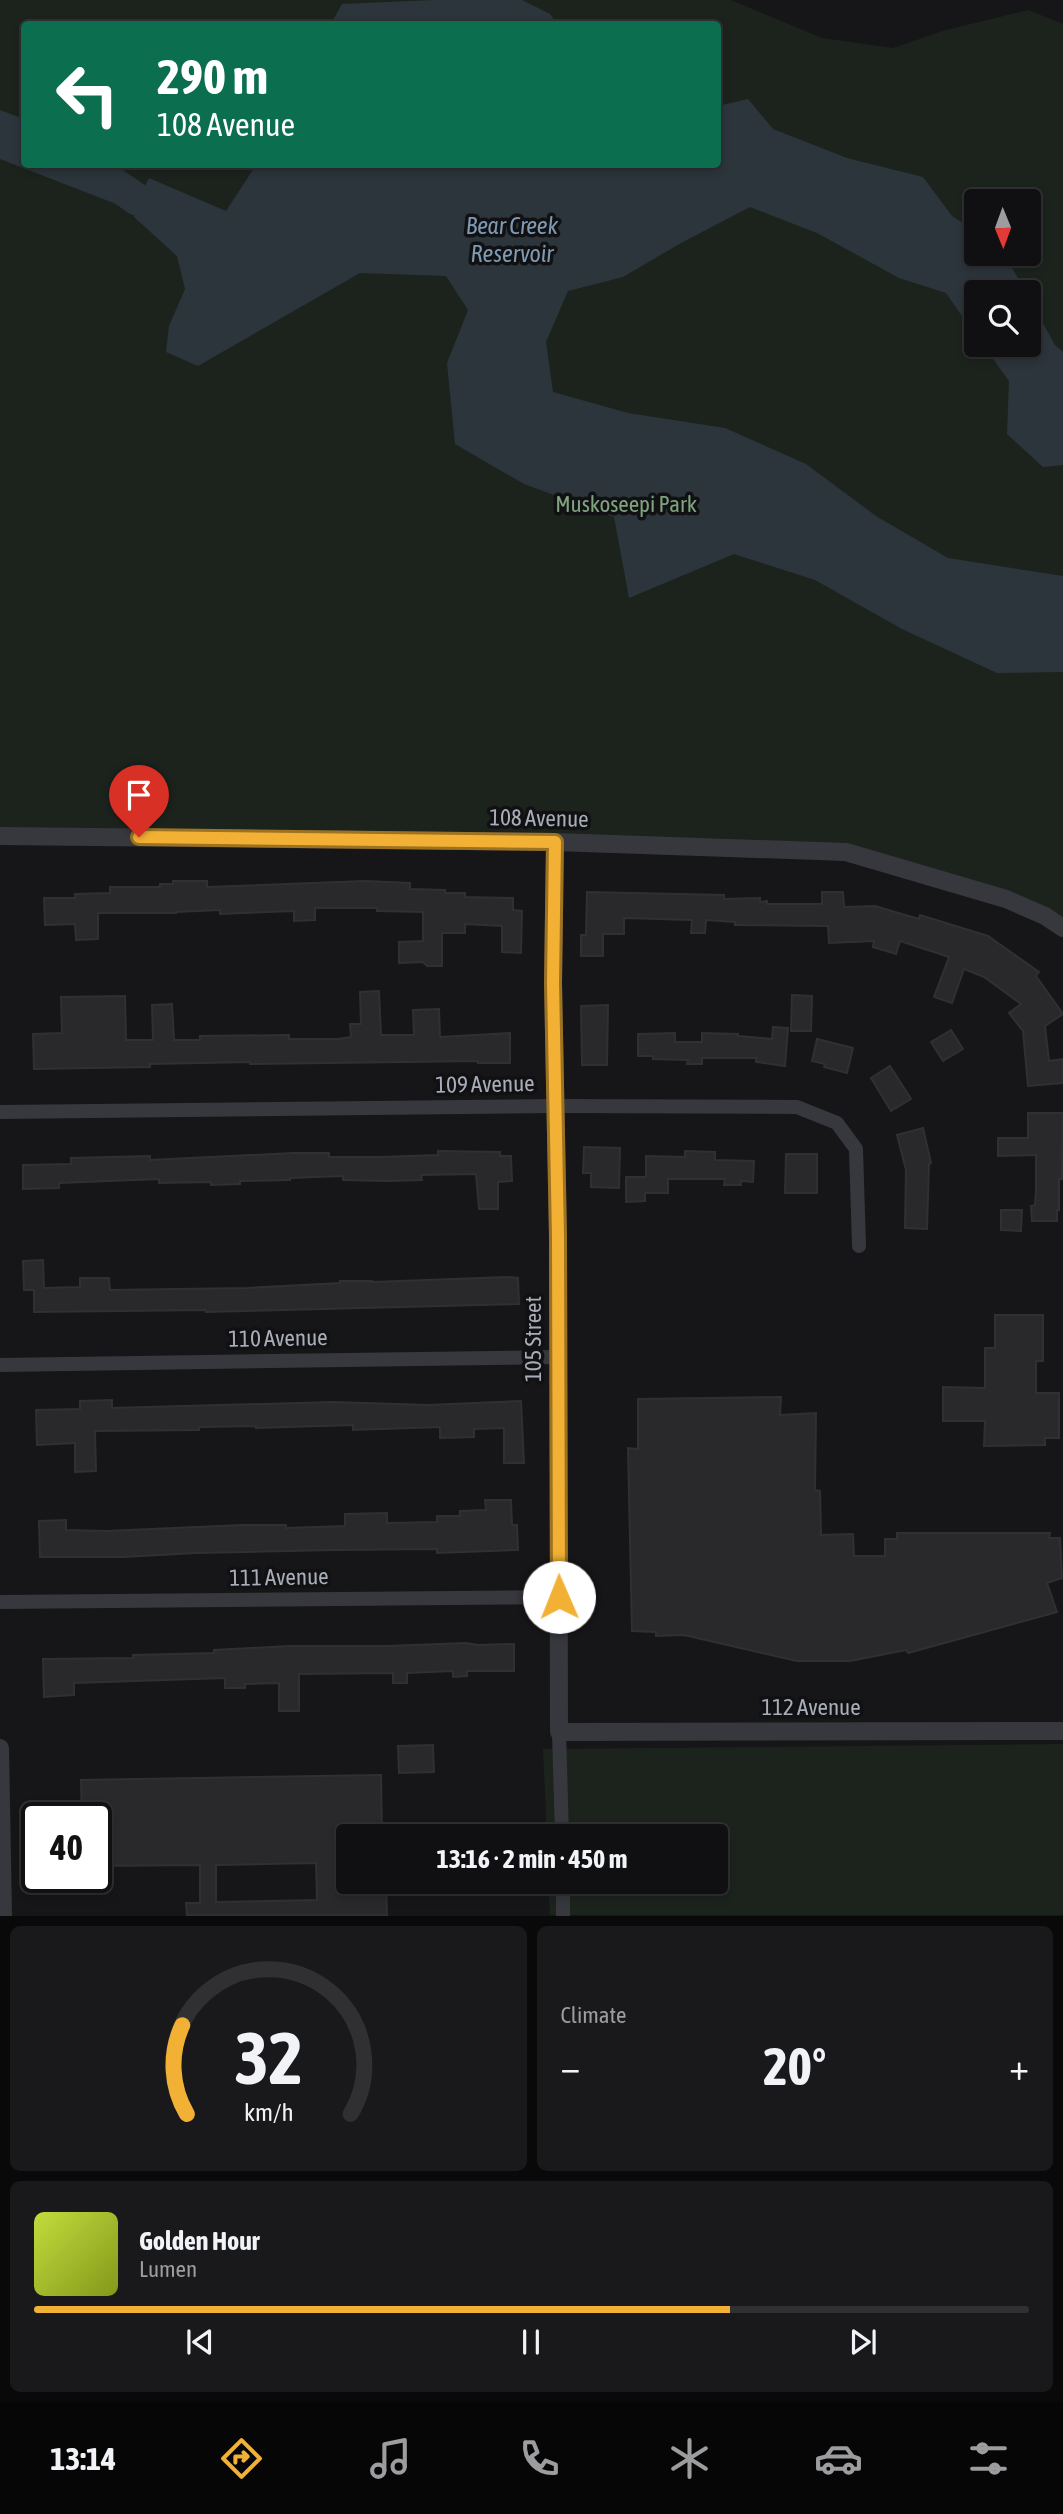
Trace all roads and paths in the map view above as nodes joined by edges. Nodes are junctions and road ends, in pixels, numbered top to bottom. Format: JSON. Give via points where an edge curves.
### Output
{"nodes":[{"id":1,"x":0,"y":836,"type":"edge"},
{"id":2,"x":555,"y":842,"type":"junction"},
{"id":3,"x":1063,"y":928,"type":"edge"},
{"id":4,"x":555,"y":1106,"type":"junction"},
{"id":5,"x":0,"y":1112,"type":"edge"},
{"id":6,"x":859,"y":1246,"type":"dead end"},
{"id":7,"x":556,"y":1357,"type":"junction"},
{"id":8,"x":0,"y":1365,"type":"edge"},
{"id":9,"x":559,"y":1597,"type":"junction"},
{"id":10,"x":0,"y":1602,"type":"edge"},
{"id":11,"x":1063,"y":1731,"type":"edge"},
{"id":12,"x":559,"y":1732,"type":"junction"},
{"id":13,"x":0,"y":1748,"type":"edge"},
{"id":14,"x":562,"y":1824,"type":"edge"},
{"id":15,"x":563,"y":1894,"type":"edge"},
{"id":16,"x":3,"y":1916,"type":"edge"},
{"id":17,"x":563,"y":1916,"type":"edge"}],
"edges":[{"from":1,"to":2,"type":"street","name":"108 Avenue"},
{"from":2,"to":3,"type":"street","name":"108 Avenue","via":[[846,852],[1006,898]]},
{"from":2,"to":4,"type":"street","name":"105 Street"},
{"from":4,"to":5,"type":"street","name":"109 Avenue"},
{"from":4,"to":6,"type":"street","name":"109 Avenue","via":[[797,1107],[838,1123],[856,1149]]},
{"from":4,"to":7,"type":"street","name":"105 Street"},
{"from":7,"to":8,"type":"street","name":"110 Avenue"},
{"from":7,"to":9,"type":"street","name":"105 Street"},
{"from":9,"to":10,"type":"street","name":"111 Avenue"},
{"from":9,"to":12,"type":"street","name":"105 Street"},
{"from":11,"to":12,"type":"street","name":"112 Avenue"},
{"from":12,"to":14,"type":"street","name":"105 Street"},
{"from":13,"to":16,"type":"street"},
{"from":15,"to":17,"type":"street"}]}
